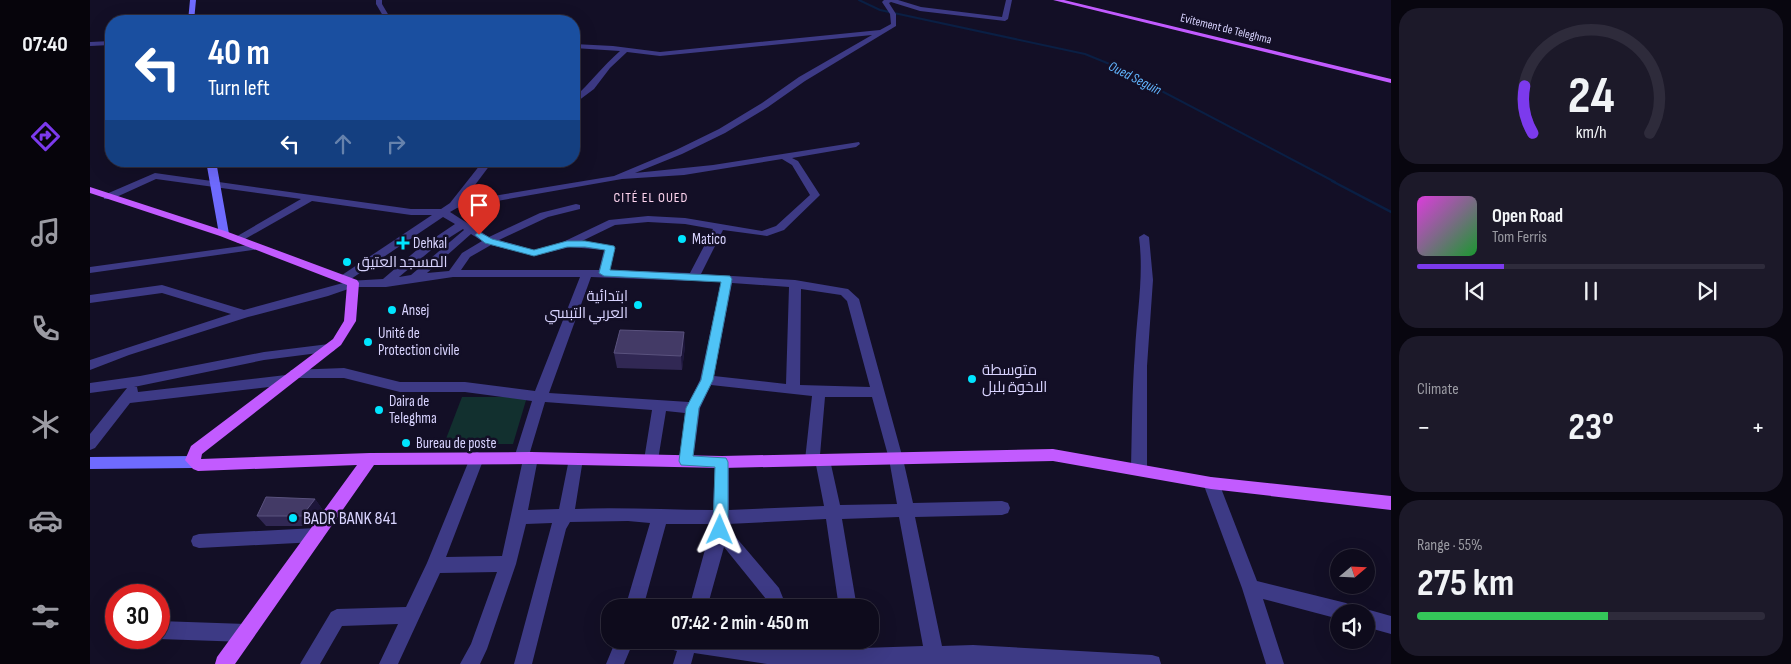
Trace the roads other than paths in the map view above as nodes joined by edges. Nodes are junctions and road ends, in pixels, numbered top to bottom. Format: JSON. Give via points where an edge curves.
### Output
{"nodes":[{"id":1,"x":193,"y":0,"type":"edge"},
{"id":2,"x":379,"y":0,"type":"edge"},
{"id":3,"x":890,"y":0,"type":"edge"},
{"id":4,"x":1009,"y":0,"type":"edge"},
{"id":5,"x":1056,"y":0,"type":"edge"},
{"id":6,"x":192,"y":15,"type":"edge"},
{"id":7,"x":385,"y":15,"type":"edge"},
{"id":8,"x":884,"y":31,"type":"junction"},
{"id":9,"x":105,"y":43,"type":"edge"},
{"id":10,"x":90,"y":44,"type":"edge"},
{"id":11,"x":580,"y":46,"type":"edge"},
{"id":12,"x":625,"y":50,"type":"junction"},
{"id":13,"x":1391,"y":81,"type":"edge"},
{"id":14,"x":580,"y":97,"type":"edge"},
{"id":15,"x":856,"y":144,"type":"dead end"},
{"id":16,"x":782,"y":156,"type":"junction"},
{"id":17,"x":212,"y":167,"type":"edge"},
{"id":18,"x":482,"y":167,"type":"edge"},
{"id":19,"x":616,"y":178,"type":"junction"},
{"id":20,"x":215,"y":185,"type":"junction"},
{"id":21,"x":90,"y":190,"type":"edge"},
{"id":22,"x":108,"y":197,"type":"junction"},
{"id":23,"x":312,"y":197,"type":"junction"},
{"id":24,"x":454,"y":205,"type":"junction"},
{"id":25,"x":576,"y":207,"type":"dead end"},
{"id":26,"x":442,"y":212,"type":"junction"},
{"id":27,"x":720,"y":226,"type":"junction"},
{"id":28,"x":466,"y":227,"type":"junction"},
{"id":29,"x":224,"y":234,"type":"junction"},
{"id":30,"x":1144,"y":237,"type":"dead end"},
{"id":31,"x":238,"y":240,"type":"junction"},
{"id":32,"x":489,"y":241,"type":"junction"},
{"id":33,"x":567,"y":244,"type":"junction"},
{"id":34,"x":256,"y":247,"type":"junction"},
{"id":35,"x":90,"y":270,"type":"edge"},
{"id":36,"x":587,"y":273,"type":"junction"},
{"id":37,"x":604,"y":273,"type":"junction"},
{"id":38,"x":453,"y":274,"type":"junction"},
{"id":39,"x":694,"y":277,"type":"junction"},
{"id":40,"x":415,"y":278,"type":"junction"},
{"id":41,"x":727,"y":279,"type":"junction"},
{"id":42,"x":348,"y":281,"type":"junction"},
{"id":43,"x":386,"y":283,"type":"junction"},
{"id":44,"x":795,"y":284,"type":"junction"},
{"id":45,"x":90,"y":299,"type":"edge"},
{"id":46,"x":244,"y":314,"type":"junction"},
{"id":47,"x":330,"y":348,"type":"junction"},
{"id":48,"x":90,"y":364,"type":"edge"},
{"id":49,"x":291,"y":376,"type":"junction"},
{"id":50,"x":707,"y":380,"type":"junction"},
{"id":51,"x":140,"y":381,"type":"junction"},
{"id":52,"x":90,"y":388,"type":"edge"},
{"id":53,"x":793,"y":388,"type":"junction"},
{"id":54,"x":818,"y":392,"type":"junction"},
{"id":55,"x":878,"y":392,"type":"junction"},
{"id":56,"x":540,"y":397,"type":"junction"},
{"id":57,"x":127,"y":398,"type":"junction"},
{"id":58,"x":660,"y":406,"type":"junction"},
{"id":59,"x":693,"y":408,"type":"junction"},
{"id":60,"x":90,"y":444,"type":"edge"},
{"id":61,"x":477,"y":458,"type":"junction"},
{"id":62,"x":526,"y":458,"type":"junction"},
{"id":63,"x":370,"y":459,"type":"junction"},
{"id":64,"x":576,"y":459,"type":"junction"},
{"id":65,"x":896,"y":459,"type":"junction"},
{"id":66,"x":651,"y":460,"type":"junction"},
{"id":67,"x":818,"y":460,"type":"junction"},
{"id":68,"x":686,"y":461,"type":"junction"},
{"id":69,"x":193,"y":462,"type":"junction"},
{"id":70,"x":722,"y":462,"type":"junction"},
{"id":71,"x":90,"y":463,"type":"edge"},
{"id":72,"x":1138,"y":469,"type":"junction"},
{"id":73,"x":1211,"y":483,"type":"junction"},
{"id":74,"x":1391,"y":504,"type":"edge"},
{"id":75,"x":1002,"y":508,"type":"dead end"},
{"id":76,"x":905,"y":510,"type":"junction"},
{"id":77,"x":833,"y":512,"type":"junction"},
{"id":78,"x":519,"y":517,"type":"junction"},
{"id":79,"x":565,"y":517,"type":"junction"},
{"id":80,"x":660,"y":517,"type":"junction"},
{"id":81,"x":720,"y":524,"type":"junction"},
{"id":82,"x":316,"y":535,"type":"junction"},
{"id":83,"x":199,"y":541,"type":"dead end"},
{"id":84,"x":508,"y":564,"type":"junction"},
{"id":85,"x":435,"y":565,"type":"junction"},
{"id":86,"x":1251,"y":588,"type":"junction"},
{"id":87,"x":637,"y":599,"type":"edge"},
{"id":88,"x":700,"y":599,"type":"edge"},
{"id":89,"x":775,"y":599,"type":"edge"},
{"id":90,"x":847,"y":599,"type":"edge"},
{"id":91,"x":1330,"y":608,"type":"edge"},
{"id":92,"x":411,"y":615,"type":"junction"},
{"id":93,"x":1375,"y":621,"type":"edge"},
{"id":94,"x":1391,"y":625,"type":"edge"},
{"id":95,"x":170,"y":630,"type":"edge"},
{"id":96,"x":246,"y":633,"type":"junction"},
{"id":97,"x":622,"y":649,"type":"edge"},
{"id":98,"x":686,"y":649,"type":"edge"},
{"id":99,"x":730,"y":649,"type":"edge"},
{"id":100,"x":792,"y":649,"type":"edge"},
{"id":101,"x":860,"y":654,"type":"edge"},
{"id":102,"x":934,"y":654,"type":"junction"},
{"id":103,"x":797,"y":662,"type":"edge"},
{"id":104,"x":224,"y":664,"type":"edge"},
{"id":105,"x":308,"y":664,"type":"edge"},
{"id":106,"x":388,"y":664,"type":"edge"},
{"id":107,"x":469,"y":664,"type":"edge"},
{"id":108,"x":523,"y":664,"type":"edge"},
{"id":109,"x":616,"y":664,"type":"edge"},
{"id":110,"x":682,"y":664,"type":"edge"},
{"id":111,"x":1152,"y":664,"type":"edge"},
{"id":112,"x":1275,"y":664,"type":"edge"}],
"edges":[{"from":1,"to":6,"type":"main road"},
{"from":2,"to":7,"type":"street"},
{"from":3,"to":4,"type":"street","via":[[920,9],[1005,19]]},
{"from":3,"to":8,"type":"street","via":[[885,2],[894,25]]},
{"from":5,"to":13,"type":"main road","name":"Evitement de Teleghma"},
{"from":8,"to":12,"type":"street","via":[[660,54]]},
{"from":8,"to":19,"type":"street","via":[[722,131]]},
{"from":9,"to":10,"type":"street"},
{"from":11,"to":12,"type":"street"},
{"from":12,"to":14,"type":"street"},
{"from":15,"to":16,"type":"street"},
{"from":16,"to":19,"type":"street","via":[[719,168]]},
{"from":16,"to":27,"type":"street","via":[[795,163],[815,195],[780,228],[762,234]]},
{"from":17,"to":20,"type":"main road"},
{"from":18,"to":24,"type":"street"},
{"from":19,"to":24,"type":"street"},
{"from":20,"to":22,"type":"street","via":[[155,176]]},
{"from":20,"to":23,"type":"street"},
{"from":20,"to":29,"type":"main road"},
{"from":21,"to":22,"type":"main road"},
{"from":22,"to":29,"type":"main road"},
{"from":23,"to":26,"type":"street","via":[[411,212]]},
{"from":23,"to":31,"type":"street"},
{"from":24,"to":26,"type":"street"},
{"from":25,"to":32,"type":"street","via":[[533,219]]},
{"from":26,"to":28,"type":"street"},
{"from":26,"to":42,"type":"street"},
{"from":27,"to":33,"type":"street","via":[[648,219],[613,222]]},
{"from":27,"to":39,"type":"street"},
{"from":28,"to":32,"type":"street"},
{"from":28,"to":40,"type":"street"},
{"from":28,"to":43,"type":"street","via":[[427,248]]},
{"from":29,"to":31,"type":"main road"},
{"from":30,"to":72,"type":"street","via":[[1148,284],[1141,349]]},
{"from":31,"to":34,"type":"main road"},
{"from":32,"to":33,"type":"street","via":[[534,253]]},
{"from":32,"to":38,"type":"street","via":[[466,255]]},
{"from":33,"to":37,"type":"street","via":[[610,248]]},
{"from":34,"to":35,"type":"street"},
{"from":34,"to":42,"type":"main road"},
{"from":36,"to":37,"type":"street"},
{"from":36,"to":38,"type":"street"},
{"from":36,"to":56,"type":"street"},
{"from":37,"to":39,"type":"street"},
{"from":38,"to":40,"type":"street"},
{"from":39,"to":41,"type":"street"},
{"from":40,"to":43,"type":"street"},
{"from":41,"to":44,"type":"street"},
{"from":41,"to":50,"type":"street"},
{"from":42,"to":43,"type":"street"},
{"from":42,"to":46,"type":"street","via":[[324,294]]},
{"from":42,"to":47,"type":"main road","via":[[352,316],[348,330]]},
{"from":44,"to":53,"type":"street"},
{"from":44,"to":55,"type":"street","via":[[844,292],[853,299]]},
{"from":45,"to":46,"type":"street","via":[[162,289]]},
{"from":46,"to":48,"type":"street"},
{"from":47,"to":49,"type":"main road"},
{"from":47,"to":51,"type":"street","via":[[264,356]]},
{"from":49,"to":56,"type":"street","via":[[344,373],[400,387],[464,387]]},
{"from":49,"to":57,"type":"street"},
{"from":49,"to":69,"type":"main road","via":[[196,450]]},
{"from":50,"to":53,"type":"street"},
{"from":50,"to":59,"type":"street"},
{"from":51,"to":52,"type":"street"},
{"from":51,"to":57,"type":"street"},
{"from":53,"to":54,"type":"street"},
{"from":54,"to":55,"type":"street"},
{"from":54,"to":67,"type":"street"},
{"from":55,"to":65,"type":"street"},
{"from":56,"to":58,"type":"street"},
{"from":56,"to":62,"type":"street"},
{"from":57,"to":60,"type":"street"},
{"from":58,"to":59,"type":"street"},
{"from":58,"to":66,"type":"street"},
{"from":59,"to":68,"type":"street"},
{"from":61,"to":62,"type":"main road"},
{"from":61,"to":63,"type":"main road"},
{"from":61,"to":85,"type":"street"},
{"from":62,"to":64,"type":"main road"},
{"from":62,"to":78,"type":"street"},
{"from":63,"to":69,"type":"main road","via":[[198,465]]},
{"from":63,"to":82,"type":"main road"},
{"from":64,"to":66,"type":"main road"},
{"from":64,"to":79,"type":"street"},
{"from":65,"to":67,"type":"main road"},
{"from":65,"to":72,"type":"main road","via":[[1053,454]]},
{"from":65,"to":76,"type":"street"},
{"from":66,"to":68,"type":"main road"},
{"from":67,"to":70,"type":"main road"},
{"from":67,"to":77,"type":"street"},
{"from":68,"to":70,"type":"main road"},
{"from":69,"to":71,"type":"main road"},
{"from":70,"to":81,"type":"street"},
{"from":72,"to":73,"type":"main road"},
{"from":73,"to":74,"type":"main road"},
{"from":73,"to":86,"type":"street"},
{"from":75,"to":76,"type":"street"},
{"from":76,"to":77,"type":"street"},
{"from":76,"to":102,"type":"street"},
{"from":77,"to":81,"type":"street"},
{"from":77,"to":90,"type":"street"},
{"from":78,"to":79,"type":"street"},
{"from":78,"to":84,"type":"street"},
{"from":79,"to":80,"type":"street","via":[[628,514]]},
{"from":79,"to":108,"type":"street","via":[[558,527]]},
{"from":80,"to":81,"type":"street"},
{"from":80,"to":87,"type":"street"},
{"from":81,"to":88,"type":"street"},
{"from":81,"to":89,"type":"street"},
{"from":82,"to":83,"type":"street"},
{"from":82,"to":96,"type":"main road"},
{"from":84,"to":85,"type":"street"},
{"from":84,"to":107,"type":"street","via":[[478,649]]},
{"from":85,"to":92,"type":"street"},
{"from":86,"to":91,"type":"street"},
{"from":86,"to":112,"type":"street"},
{"from":92,"to":105,"type":"street","via":[[337,618]]},
{"from":92,"to":106,"type":"street"},
{"from":93,"to":94,"type":"street"},
{"from":95,"to":96,"type":"street"},
{"from":96,"to":104,"type":"main road"},
{"from":97,"to":109,"type":"street"},
{"from":98,"to":110,"type":"street"},
{"from":99,"to":103,"type":"street"},
{"from":100,"to":103,"type":"street"},
{"from":101,"to":102,"type":"street"},
{"from":101,"to":103,"type":"street"},
{"from":102,"to":111,"type":"street"}]}
